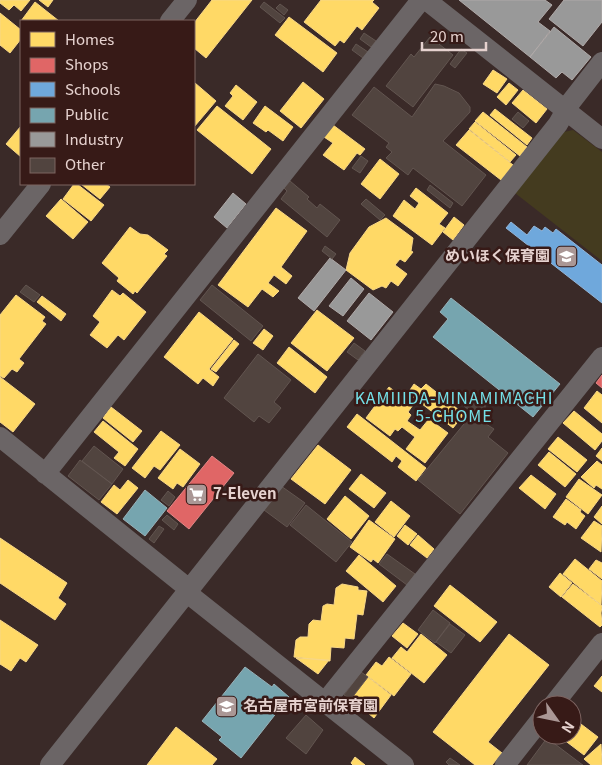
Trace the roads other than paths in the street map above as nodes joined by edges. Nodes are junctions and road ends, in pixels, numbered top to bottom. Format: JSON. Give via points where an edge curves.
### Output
{"nodes":[{"id":1,"x":187,"y":0,"type":"edge"},
{"id":2,"x":421,"y":0,"type":"edge"},
{"id":3,"x":426,"y":0,"type":"edge"},
{"id":4,"x":171,"y":20,"type":"edge"},
{"id":5,"x":602,"y":62,"type":"edge"},
{"id":6,"x":565,"y":110,"type":"junction"},
{"id":7,"x":602,"y":139,"type":"edge"},
{"id":8,"x":40,"y":185,"type":"edge"},
{"id":9,"x":0,"y":235,"type":"edge"},
{"id":10,"x":602,"y":356,"type":"edge"},
{"id":11,"x":0,"y":437,"type":"edge"},
{"id":12,"x":45,"y":474,"type":"junction"},
{"id":13,"x":188,"y":591,"type":"junction"},
{"id":14,"x":602,"y":643,"type":"edge"},
{"id":15,"x":560,"y":695,"type":"edge"},
{"id":16,"x":325,"y":702,"type":"junction"},
{"id":17,"x":532,"y":731,"type":"edge"},
{"id":18,"x":50,"y":765,"type":"edge"},
{"id":19,"x":404,"y":765,"type":"edge"},
{"id":20,"x":505,"y":765,"type":"edge"}],
"edges":[{"from":1,"to":4,"type":"street"},
{"from":2,"to":12,"type":"street"},
{"from":3,"to":6,"type":"street"},
{"from":5,"to":6,"type":"street"},
{"from":6,"to":7,"type":"street"},
{"from":6,"to":13,"type":"street","via":[[558,124]]},
{"from":8,"to":9,"type":"street"},
{"from":10,"to":16,"type":"street"},
{"from":11,"to":12,"type":"street"},
{"from":12,"to":13,"type":"street"},
{"from":13,"to":16,"type":"street"},
{"from":13,"to":18,"type":"street"},
{"from":14,"to":15,"type":"street"},
{"from":16,"to":19,"type":"street"},
{"from":17,"to":20,"type":"street"}]}
